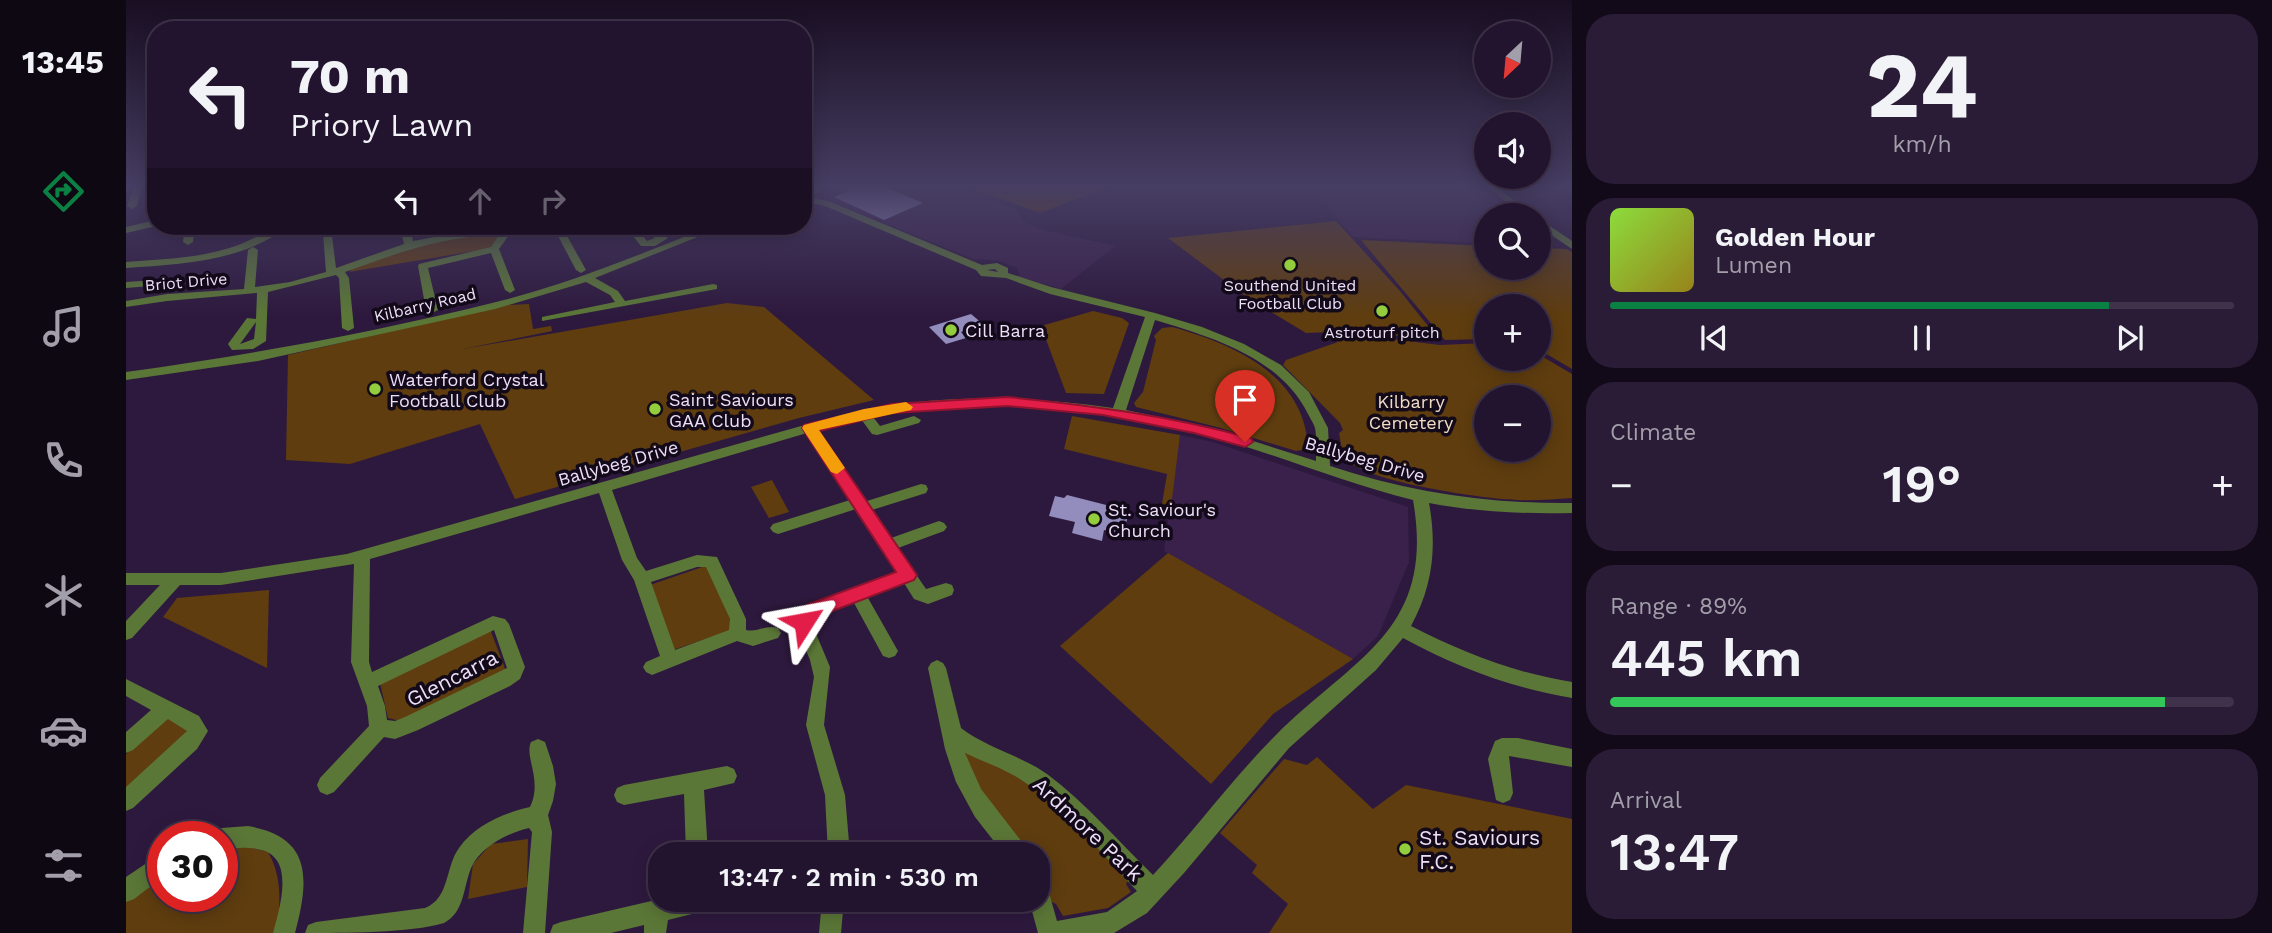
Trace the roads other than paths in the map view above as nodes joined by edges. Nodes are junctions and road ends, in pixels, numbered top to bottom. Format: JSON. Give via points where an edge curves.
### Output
{"nodes":[{"id":1,"x":887,"y":230,"type":"edge"},
{"id":2,"x":1551,"y":231,"type":"edge"},
{"id":3,"x":189,"y":235,"type":"edge"},
{"id":4,"x":267,"y":235,"type":"edge"},
{"id":5,"x":329,"y":235,"type":"edge"},
{"id":6,"x":407,"y":235,"type":"edge"},
{"id":7,"x":451,"y":235,"type":"edge"},
{"id":8,"x":504,"y":235,"type":"edge"},
{"id":9,"x":562,"y":235,"type":"edge"},
{"id":10,"x":694,"y":235,"type":"edge"},
{"id":11,"x":188,"y":242,"type":"dead end"},
{"id":12,"x":409,"y":246,"type":"junction"},
{"id":13,"x":1572,"y":246,"type":"edge"},
{"id":14,"x":494,"y":249,"type":"junction"},
{"id":15,"x":253,"y":250,"type":"dead end"},
{"id":16,"x":126,"y":265,"type":"edge"},
{"id":17,"x":335,"y":273,"type":"junction"},
{"id":18,"x":584,"y":274,"type":"junction"},
{"id":19,"x":126,"y":285,"type":"edge"},
{"id":20,"x":713,"y":287,"type":"dead end"},
{"id":21,"x":264,"y":290,"type":"junction"},
{"id":22,"x":510,"y":290,"type":"dead end"},
{"id":23,"x":249,"y":292,"type":"junction"},
{"id":24,"x":166,"y":298,"type":"junction"},
{"id":25,"x":126,"y":304,"type":"edge"},
{"id":26,"x":622,"y":304,"type":"junction"},
{"id":27,"x":432,"y":310,"type":"dead end"},
{"id":28,"x":1151,"y":315,"type":"junction"},
{"id":29,"x":546,"y":319,"type":"dead end"},
{"id":30,"x":251,"y":320,"type":"dead end"},
{"id":31,"x":348,"y":328,"type":"dead end"},
{"id":32,"x":126,"y":376,"type":"edge"},
{"id":33,"x":1118,"y":413,"type":"junction"},
{"id":34,"x":864,"y":414,"type":"junction"},
{"id":35,"x":914,"y":420,"type":"dead end"},
{"id":36,"x":810,"y":428,"type":"junction"},
{"id":37,"x":1323,"y":469,"type":"junction"},
{"id":38,"x":604,"y":487,"type":"junction"},
{"id":39,"x":921,"y":489,"type":"dead end"},
{"id":40,"x":1420,"y":496,"type":"junction"},
{"id":41,"x":861,"y":505,"type":"junction"},
{"id":42,"x":1572,"y":508,"type":"edge"},
{"id":43,"x":939,"y":527,"type":"dead end"},
{"id":44,"x":778,"y":528,"type":"dead end"},
{"id":45,"x":888,"y":545,"type":"junction"},
{"id":46,"x":362,"y":556,"type":"junction"},
{"id":47,"x":908,"y":575,"type":"junction"},
{"id":48,"x":126,"y":579,"type":"edge"},
{"id":49,"x":642,"y":579,"type":"junction"},
{"id":50,"x":174,"y":581,"type":"junction"},
{"id":51,"x":946,"y":590,"type":"dead end"},
{"id":52,"x":858,"y":594,"type":"junction"},
{"id":53,"x":1401,"y":629,"type":"junction"},
{"id":54,"x":126,"y":633,"type":"edge"},
{"id":55,"x":772,"y":633,"type":"dead end"},
{"id":56,"x":737,"y":634,"type":"junction"},
{"id":57,"x":889,"y":651,"type":"dead end"},
{"id":58,"x":670,"y":660,"type":"junction"},
{"id":59,"x":652,"y":667,"type":"dead end"},
{"id":60,"x":937,"y":668,"type":"dead end"},
{"id":61,"x":367,"y":682,"type":"junction"},
{"id":62,"x":126,"y":687,"type":"edge"},
{"id":63,"x":1572,"y":690,"type":"edge"},
{"id":64,"x":167,"y":708,"type":"junction"},
{"id":65,"x":380,"y":728,"type":"junction"},
{"id":66,"x":950,"y":728,"type":"junction"},
{"id":67,"x":126,"y":744,"type":"edge"},
{"id":68,"x":538,"y":748,"type":"dead end"},
{"id":69,"x":1572,"y":758,"type":"edge"},
{"id":70,"x":727,"y":776,"type":"dead end"},
{"id":71,"x":694,"y":782,"type":"junction"},
{"id":72,"x":327,"y":785,"type":"dead end"},
{"id":73,"x":1503,"y":793,"type":"dead end"},
{"id":74,"x":624,"y":795,"type":"dead end"},
{"id":75,"x":126,"y":801,"type":"edge"},
{"id":76,"x":535,"y":818,"type":"junction"},
{"id":77,"x":238,"y":839,"type":"edge"},
{"id":78,"x":696,"y":842,"type":"edge"},
{"id":79,"x":838,"y":842,"type":"edge"},
{"id":80,"x":1008,"y":842,"type":"edge"},
{"id":81,"x":147,"y":875,"type":"edge"},
{"id":82,"x":126,"y":891,"type":"edge"},
{"id":83,"x":1153,"y":891,"type":"junction"},
{"id":84,"x":677,"y":912,"type":"edge"},
{"id":85,"x":832,"y":912,"type":"edge"},
{"id":86,"x":1043,"y":912,"type":"edge"},
{"id":87,"x":656,"y":922,"type":"edge"},
{"id":88,"x":284,"y":933,"type":"edge"},
{"id":89,"x":316,"y":933,"type":"edge"},
{"id":90,"x":534,"y":933,"type":"edge"},
{"id":91,"x":561,"y":933,"type":"edge"},
{"id":92,"x":830,"y":933,"type":"edge"},
{"id":93,"x":1048,"y":933,"type":"edge"},
{"id":94,"x":1056,"y":933,"type":"edge"}],
"edges":[{"from":1,"to":28,"type":"street","via":[[981,268],[988,276],[1002,275]]},
{"from":2,"to":13,"type":"street"},
{"from":3,"to":11,"type":"street"},
{"from":4,"to":16,"type":"street","via":[[224,253]]},
{"from":5,"to":17,"type":"street"},
{"from":6,"to":12,"type":"street"},
{"from":7,"to":12,"type":"street","name":"Briot Drive"},
{"from":8,"to":14,"type":"street"},
{"from":9,"to":18,"type":"street"},
{"from":10,"to":18,"type":"street","name":"Kilbarry Road"},
{"from":12,"to":17,"type":"street","name":"Briot Drive"},
{"from":14,"to":22,"type":"street"},
{"from":14,"to":27,"type":"street","via":[[423,266]]},
{"from":15,"to":23,"type":"street"},
{"from":17,"to":21,"type":"street","name":"Briot Drive"},
{"from":17,"to":31,"type":"street","via":[[344,277]]},
{"from":18,"to":26,"type":"street","via":[[613,292]]},
{"from":18,"to":32,"type":"street","name":"Kilbarry Road","via":[[495,306],[234,362]]},
{"from":19,"to":24,"type":"street","via":[[172,278]]},
{"from":20,"to":26,"type":"street"},
{"from":21,"to":23,"type":"street","name":"Briot Drive"},
{"from":21,"to":30,"type":"street","via":[[260,341],[236,348],[234,344]]},
{"from":23,"to":24,"type":"street","name":"Briot Drive"},
{"from":24,"to":25,"type":"street","name":"Briot Drive"},
{"from":26,"to":29,"type":"street"},
{"from":28,"to":33,"type":"street"},
{"from":28,"to":37,"type":"street","via":[[1228,340],[1291,381],[1321,422]]},
{"from":33,"to":34,"type":"street","name":"Ballybeg Drive","via":[[992,401]]},
{"from":33,"to":37,"type":"street","name":"Ballybeg Drive","via":[[1210,432]]},
{"from":34,"to":35,"type":"street","via":[[877,431]]},
{"from":34,"to":36,"type":"street","name":"Ballybeg Drive"},
{"from":36,"to":38,"type":"street","name":"Ballybeg Drive"},
{"from":36,"to":41,"type":"street"},
{"from":37,"to":40,"type":"street","name":"Ballybeg Drive"},
{"from":38,"to":46,"type":"street","name":"Ballybeg Drive"},
{"from":38,"to":49,"type":"street","via":[[630,560]]},
{"from":39,"to":41,"type":"street"},
{"from":40,"to":42,"type":"street","name":"Ballybeg Drive","via":[[1496,508]]},
{"from":40,"to":53,"type":"street","name":"Ardmore Park","via":[[1426,561],[1417,597]]},
{"from":41,"to":44,"type":"street"},
{"from":41,"to":45,"type":"street"},
{"from":43,"to":45,"type":"street"},
{"from":45,"to":47,"type":"street"},
{"from":46,"to":50,"type":"street","name":"Ballybeg Drive","via":[[261,575]]},
{"from":46,"to":61,"type":"street","via":[[359,655]]},
{"from":47,"to":51,"type":"street","via":[[923,596]]},
{"from":47,"to":52,"type":"street"},
{"from":48,"to":50,"type":"street","name":"Ballybeg Drive"},
{"from":49,"to":56,"type":"street","via":[[700,560],[711,561],[738,619]]},
{"from":49,"to":58,"type":"street"},
{"from":50,"to":54,"type":"street"},
{"from":52,"to":57,"type":"street"},
{"from":52,"to":79,"type":"street","via":[[816,609],[805,618],[821,661],[816,725],[835,795]]},
{"from":53,"to":63,"type":"street","via":[[1490,670]]},
{"from":53,"to":83,"type":"street","name":"Ardmore Park","via":[[1377,657],[1287,736]]},
{"from":55,"to":56,"type":"street","via":[[753,639]]},
{"from":56,"to":58,"type":"street"},
{"from":58,"to":59,"type":"street"},
{"from":60,"to":66,"type":"street"},
{"from":61,"to":65,"type":"street"},
{"from":61,"to":65,"type":"street","name":"Glencarra","via":[[493,623],[503,629],[515,661],[515,671],[504,680],[403,727]]},
{"from":62,"to":64,"type":"street"},
{"from":64,"to":67,"type":"street"},
{"from":64,"to":75,"type":"street","via":[[195,724],[198,733]]},
{"from":65,"to":72,"type":"street"},
{"from":66,"to":80,"type":"street","via":[[964,781]]},
{"from":66,"to":83,"type":"street","name":"Ardmore Park","via":[[960,740],[1042,783]]},
{"from":68,"to":76,"type":"street","via":[[546,776],[544,800]]},
{"from":69,"to":73,"type":"street","via":[[1502,747],[1498,759]]},
{"from":70,"to":71,"type":"street"},
{"from":71,"to":74,"type":"street"},
{"from":71,"to":78,"type":"street"},
{"from":76,"to":89,"type":"street","via":[[519,820],[474,846],[460,867],[454,895],[439,914]]},
{"from":76,"to":90,"type":"street","via":[[542,832]]},
{"from":77,"to":88,"type":"street","via":[[275,843],[291,863],[293,884]]},
{"from":81,"to":82,"type":"street"},
{"from":83,"to":94,"type":"street","name":"Ardmore Park","via":[[1119,920]]},
{"from":84,"to":87,"type":"street"},
{"from":85,"to":92,"type":"street"},
{"from":86,"to":93,"type":"street"},
{"from":87,"to":91,"type":"street"}]}
